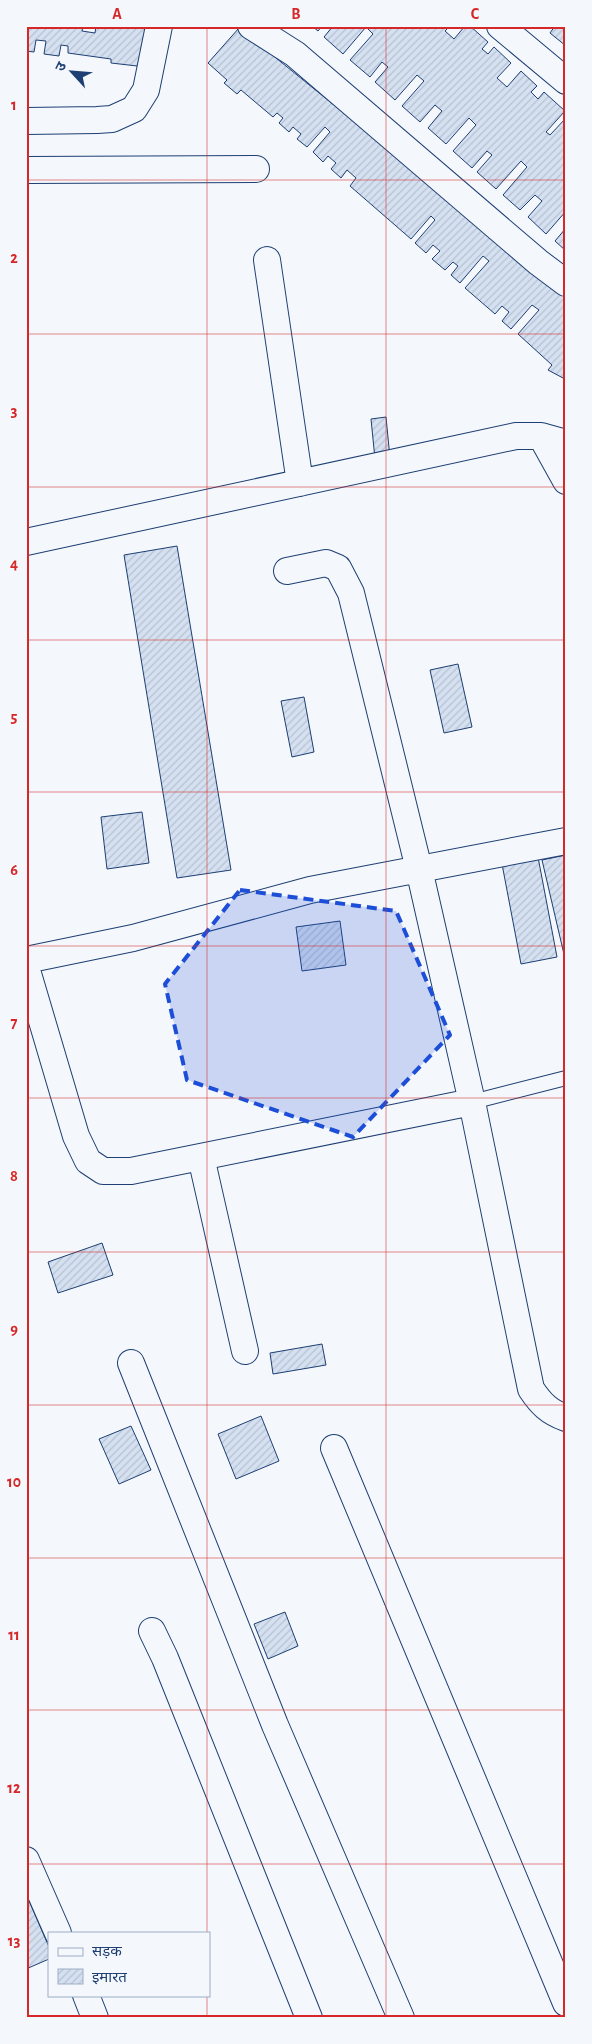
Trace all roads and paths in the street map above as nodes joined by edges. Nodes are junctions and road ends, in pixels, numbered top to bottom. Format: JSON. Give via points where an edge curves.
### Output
{"nodes":[{"id":1,"x":159,"y":26,"type":"edge"},
{"id":2,"x":251,"y":26,"type":"edge"},
{"id":3,"x":500,"y":26,"type":"edge"},
{"id":4,"x":566,"y":81,"type":"edge"},
{"id":5,"x":26,"y":121,"type":"edge"},
{"id":6,"x":256,"y":169,"type":"dead end"},
{"id":7,"x":26,"y":170,"type":"edge"},
{"id":8,"x":267,"y":260,"type":"dead end"},
{"id":9,"x":566,"y":283,"type":"edge"},
{"id":10,"x":554,"y":439,"type":"edge"},
{"id":11,"x":566,"y":481,"type":"edge"},
{"id":12,"x":300,"y":482,"type":"junction"},
{"id":13,"x":26,"y":542,"type":"edge"},
{"id":14,"x":287,"y":571,"type":"dead end"},
{"id":15,"x":566,"y":841,"type":"edge"},
{"id":16,"x":419,"y":870,"type":"junction"},
{"id":17,"x":26,"y":960,"type":"edge"},
{"id":18,"x":26,"y":967,"type":"edge"},
{"id":19,"x":566,"y":1078,"type":"edge"},
{"id":20,"x":472,"y":1102,"type":"junction"},
{"id":21,"x":201,"y":1157,"type":"junction"},
{"id":22,"x":246,"y":1351,"type":"dead end"},
{"id":23,"x":130,"y":1363,"type":"dead end"},
{"id":24,"x":566,"y":1418,"type":"edge"},
{"id":25,"x":334,"y":1448,"type":"dead end"},
{"id":26,"x":152,"y":1631,"type":"dead end"},
{"id":27,"x":26,"y":1860,"type":"edge"},
{"id":28,"x":58,"y":1932,"type":"edge"},
{"id":29,"x":86,"y":1996,"type":"edge"},
{"id":30,"x":566,"y":2003,"type":"edge"},
{"id":31,"x":96,"y":2018,"type":"edge"},
{"id":32,"x":309,"y":2018,"type":"edge"},
{"id":33,"x":401,"y":2018,"type":"edge"}],
"edges":[{"from":1,"to":5,"type":"street","via":[[146,90],[134,109],[97,120]]},
{"from":2,"to":9,"type":"street","via":[[295,54]]},
{"from":3,"to":4,"type":"street"},
{"from":6,"to":7,"type":"street"},
{"from":8,"to":12,"type":"street"},
{"from":10,"to":11,"type":"street"},
{"from":10,"to":12,"type":"street","via":[[516,436]]},
{"from":12,"to":13,"type":"street"},
{"from":14,"to":16,"type":"street","via":[[326,563],[338,568],[345,578]]},
{"from":15,"to":16,"type":"street"},
{"from":16,"to":17,"type":"street","via":[[310,890],[133,938]]},
{"from":16,"to":20,"type":"street"},
{"from":18,"to":21,"type":"street","via":[[76,1136],[88,1160],[102,1171],[131,1171]]},
{"from":19,"to":20,"type":"lane"},
{"from":20,"to":21,"type":"street"},
{"from":20,"to":24,"type":"street","via":[[531,1390],[552,1413]]},
{"from":21,"to":22,"type":"street"},
{"from":23,"to":33,"type":"street","via":[[275,1725]]},
{"from":25,"to":30,"type":"street"},
{"from":26,"to":32,"type":"street"},
{"from":27,"to":28,"type":"street"},
{"from":29,"to":31,"type":"street"}]}
